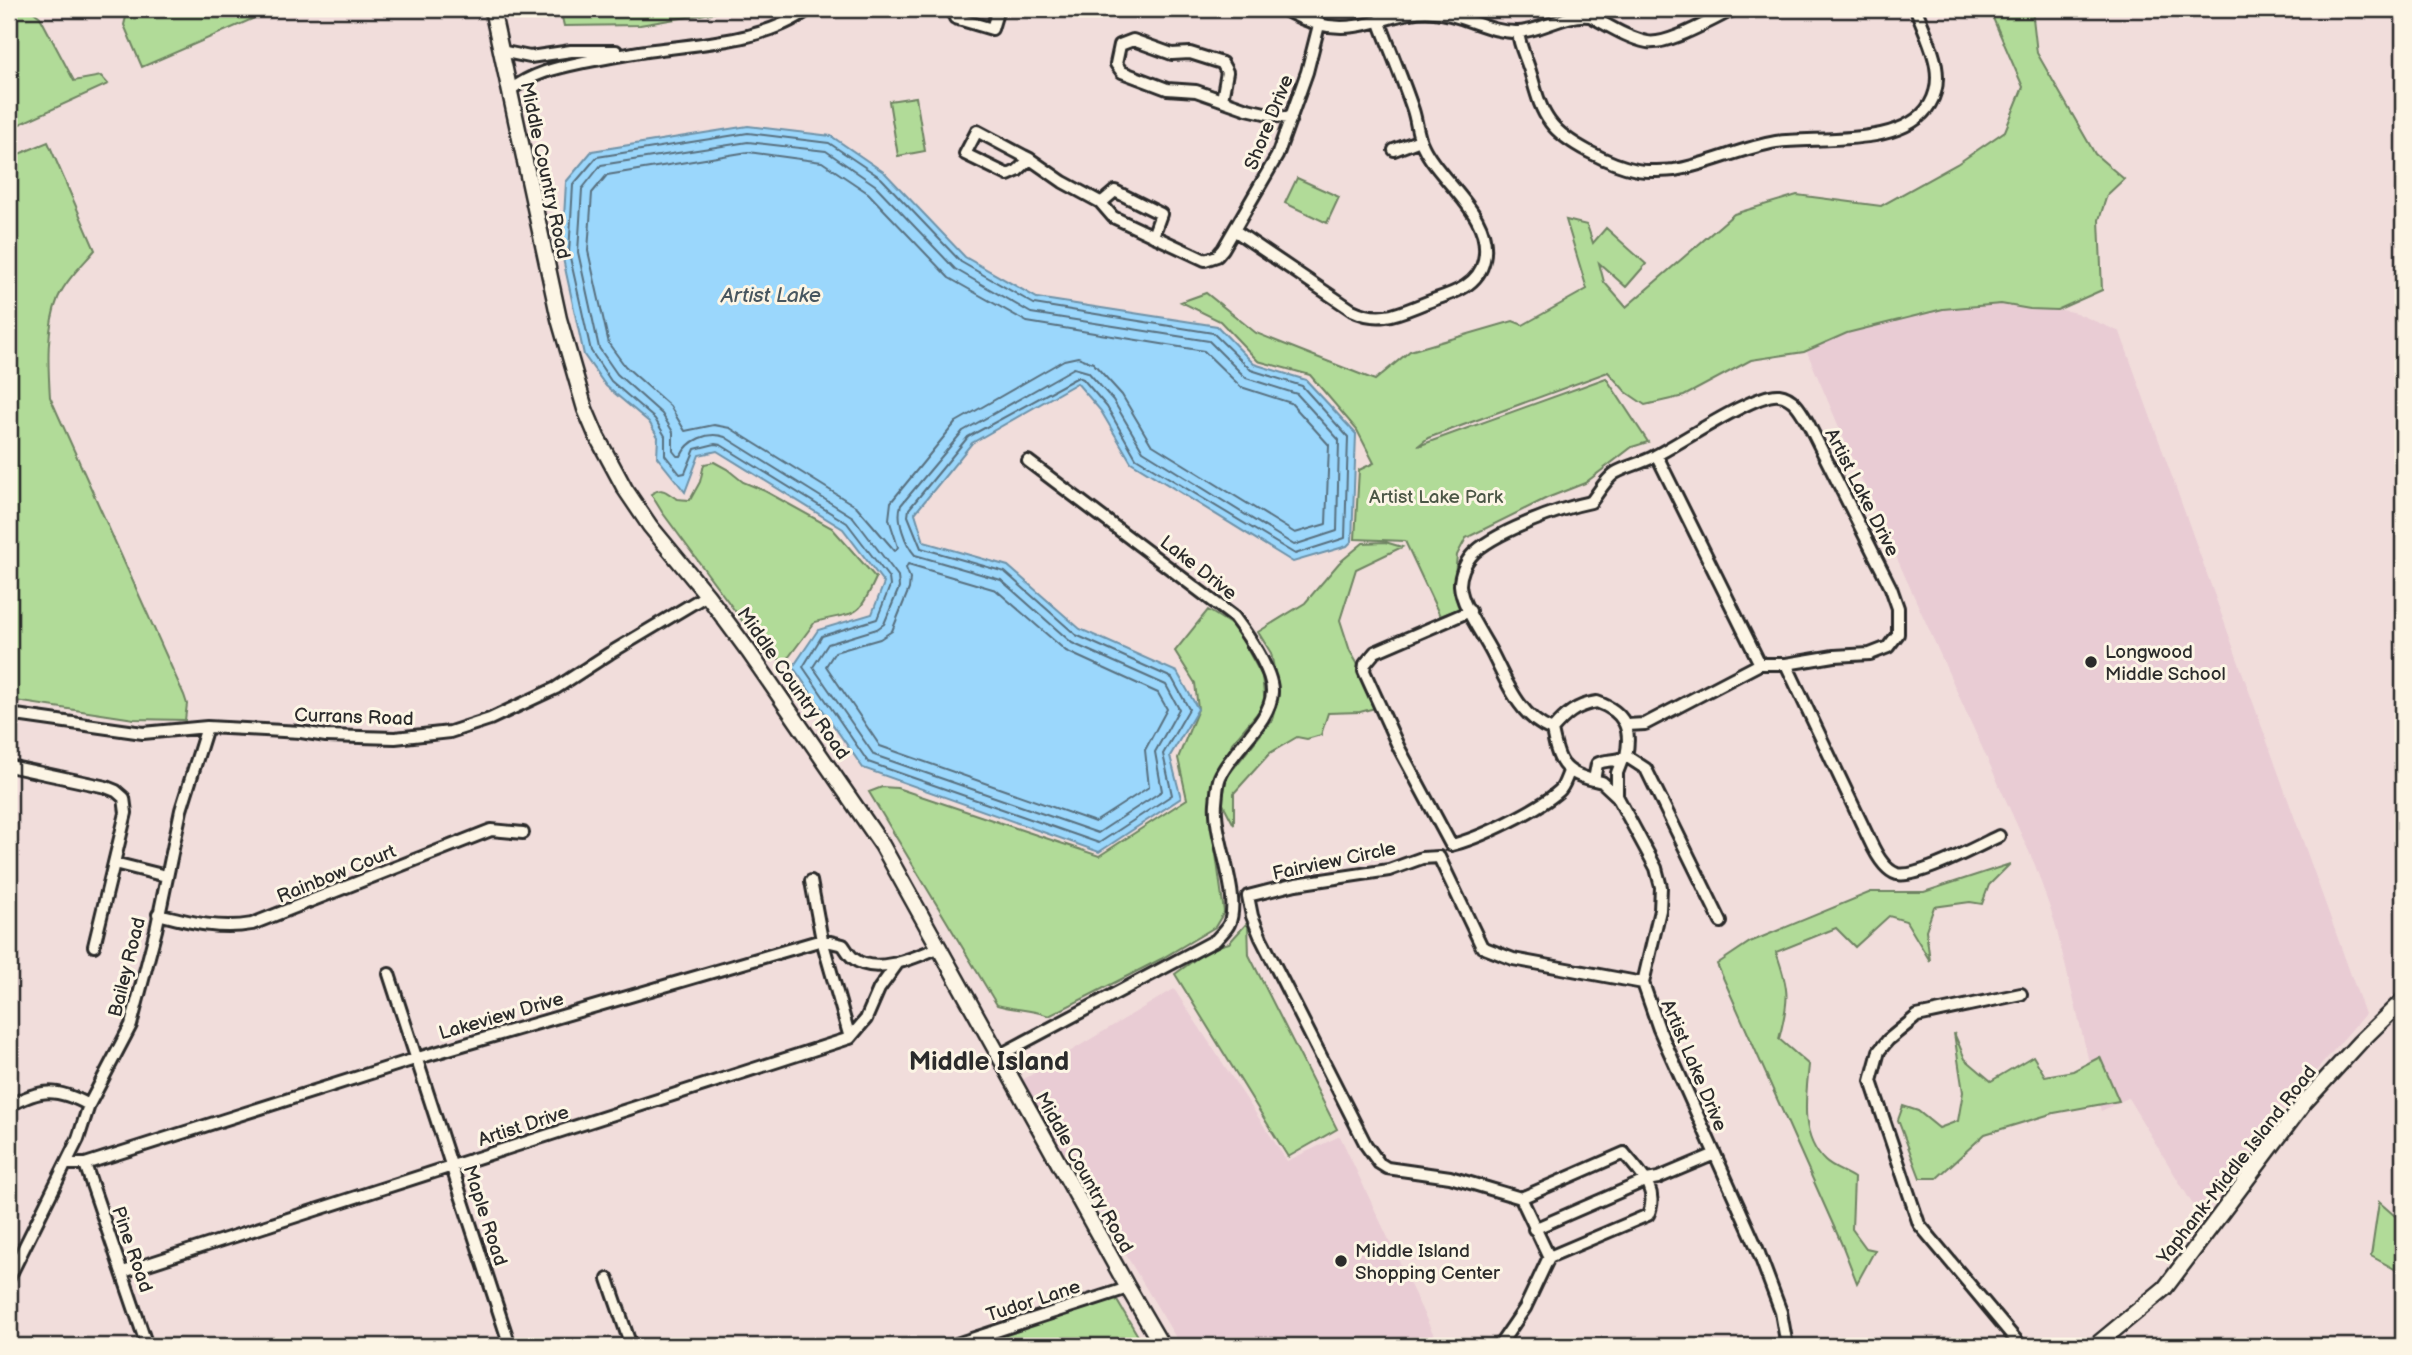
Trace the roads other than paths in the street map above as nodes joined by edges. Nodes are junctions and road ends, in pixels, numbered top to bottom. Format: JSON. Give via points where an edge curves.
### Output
{"nodes":[{"id":1,"x":492,"y":9,"type":"edge"},
{"id":2,"x":809,"y":9,"type":"edge"},
{"id":3,"x":958,"y":9,"type":"edge"},
{"id":4,"x":998,"y":9,"type":"edge"},
{"id":5,"x":1283,"y":9,"type":"edge"},
{"id":6,"x":1735,"y":9,"type":"edge"},
{"id":7,"x":1916,"y":9,"type":"edge"},
{"id":8,"x":1450,"y":12,"type":"edge"},
{"id":9,"x":1379,"y":20,"type":"junction"},
{"id":10,"x":1319,"y":25,"type":"junction"},
{"id":11,"x":1518,"y":32,"type":"junction"},
{"id":12,"x":654,"y":50,"type":"junction"},
{"id":13,"x":500,"y":51,"type":"junction"},
{"id":14,"x":548,"y":54,"type":"junction"},
{"id":15,"x":551,"y":69,"type":"junction"},
{"id":16,"x":509,"y":91,"type":"junction"},
{"id":17,"x":1222,"y":100,"type":"junction"},
{"id":18,"x":1291,"y":119,"type":"junction"},
{"id":19,"x":1420,"y":140,"type":"junction"},
{"id":20,"x":1394,"y":150,"type":"dead end"},
{"id":21,"x":1030,"y":159,"type":"junction"},
{"id":22,"x":1101,"y":203,"type":"junction"},
{"id":23,"x":1234,"y":230,"type":"junction"},
{"id":24,"x":1153,"y":236,"type":"junction"},
{"id":25,"x":1657,"y":456,"type":"junction"},
{"id":26,"x":1028,"y":461,"type":"dead end"},
{"id":27,"x":707,"y":595,"type":"junction"},
{"id":28,"x":1469,"y":611,"type":"junction"},
{"id":29,"x":1760,"y":664,"type":"junction"},
{"id":30,"x":1786,"y":664,"type":"junction"},
{"id":31,"x":9,"y":714,"type":"edge"},
{"id":32,"x":1627,"y":725,"type":"junction"},
{"id":33,"x":207,"y":727,"type":"junction"},
{"id":34,"x":1552,"y":730,"type":"junction"},
{"id":35,"x":1624,"y":758,"type":"junction"},
{"id":36,"x":9,"y":766,"type":"edge"},
{"id":37,"x":1569,"y":772,"type":"junction"},
{"id":38,"x":1594,"y":780,"type":"junction"},
{"id":39,"x":1618,"y":796,"type":"junction"},
{"id":40,"x":523,"y":833,"type":"dead end"},
{"id":41,"x":1999,"y":836,"type":"dead end"},
{"id":42,"x":114,"y":863,"type":"junction"},
{"id":43,"x":166,"y":876,"type":"junction"},
{"id":44,"x":811,"y":881,"type":"dead end"},
{"id":45,"x":158,"y":914,"type":"junction"},
{"id":46,"x":1721,"y":922,"type":"dead end"},
{"id":47,"x":822,"y":940,"type":"junction"},
{"id":48,"x":93,"y":946,"type":"dead end"},
{"id":49,"x":940,"y":947,"type":"junction"},
{"id":50,"x":897,"y":964,"type":"junction"},
{"id":51,"x":389,"y":974,"type":"dead end"},
{"id":52,"x":1643,"y":983,"type":"junction"},
{"id":53,"x":2021,"y":994,"type":"dead end"},
{"id":54,"x":2403,"y":1000,"type":"edge"},
{"id":55,"x":850,"y":1038,"type":"junction"},
{"id":56,"x":998,"y":1056,"type":"junction"},
{"id":57,"x":418,"y":1058,"type":"junction"},
{"id":58,"x":89,"y":1105,"type":"junction"},
{"id":59,"x":9,"y":1106,"type":"edge"},
{"id":60,"x":1715,"y":1154,"type":"junction"},
{"id":61,"x":66,"y":1164,"type":"junction"},
{"id":62,"x":85,"y":1164,"type":"junction"},
{"id":63,"x":452,"y":1166,"type":"junction"},
{"id":64,"x":1647,"y":1180,"type":"junction"},
{"id":65,"x":1521,"y":1198,"type":"junction"},
{"id":66,"x":1534,"y":1229,"type":"junction"},
{"id":67,"x":1549,"y":1257,"type":"junction"},
{"id":68,"x":122,"y":1272,"type":"junction"},
{"id":69,"x":9,"y":1278,"type":"edge"},
{"id":70,"x":608,"y":1279,"type":"dead end"},
{"id":71,"x":1128,"y":1288,"type":"junction"},
{"id":72,"x":1157,"y":1342,"type":"edge"},
{"id":73,"x":147,"y":1346,"type":"edge"},
{"id":74,"x":510,"y":1346,"type":"edge"},
{"id":75,"x":631,"y":1346,"type":"edge"},
{"id":76,"x":950,"y":1346,"type":"edge"},
{"id":77,"x":1499,"y":1346,"type":"edge"},
{"id":78,"x":1787,"y":1346,"type":"edge"},
{"id":79,"x":2021,"y":1346,"type":"edge"},
{"id":80,"x":2095,"y":1346,"type":"edge"}],
"edges":[{"from":1,"to":13,"type":"main road","name":"Middle Country Road"},
{"from":2,"to":12,"type":"street","via":[[742,38]]},
{"from":3,"to":4,"type":"street","via":[[955,18],[992,29]]},
{"from":5,"to":10,"type":"street"},
{"from":6,"to":11,"type":"street","via":[[1650,43],[1590,16]]},
{"from":7,"to":11,"type":"street","via":[[1938,83],[1925,111],[1910,124],[1878,135],[1775,142],[1664,171],[1623,166],[1564,137],[1542,108]]},
{"from":8,"to":9,"type":"street","via":[[1420,11]]},
{"from":8,"to":11,"type":"street","via":[[1489,28]]},
{"from":9,"to":10,"type":"street","via":[[1356,26]]},
{"from":9,"to":19,"type":"street"},
{"from":10,"to":18,"type":"street","name":"Shore Drive"},
{"from":12,"to":14,"type":"street"},
{"from":12,"to":15,"type":"street"},
{"from":13,"to":14,"type":"street","via":[[530,57]]},
{"from":13,"to":16,"type":"main road","name":"Middle Country Road"},
{"from":14,"to":15,"type":"street"},
{"from":15,"to":16,"type":"street"},
{"from":16,"to":27,"type":"main road","name":"Middle Country Road","via":[[559,319],[585,409],[625,489]]},
{"from":17,"to":17,"type":"street","via":[[1196,91],[1167,89],[1122,72],[1116,64],[1120,45],[1133,40],[1172,54],[1190,53],[1222,63],[1227,72]]},
{"from":17,"to":18,"type":"street"},
{"from":18,"to":23,"type":"street","name":"Shore Drive","via":[[1278,156]]},
{"from":19,"to":20,"type":"street"},
{"from":19,"to":23,"type":"street","via":[[1484,234],[1483,268],[1457,292],[1371,318],[1352,310]]},
{"from":21,"to":21,"type":"street","via":[[1008,175],[965,154],[977,131]]},
{"from":21,"to":22,"type":"street"},
{"from":22,"to":24,"type":"street","via":[[1113,217]]},
{"from":22,"to":24,"type":"street","via":[[1115,191],[1161,214]]},
{"from":23,"to":24,"type":"street","name":"Shore Drive","via":[[1223,249],[1205,260]]},
{"from":25,"to":28,"type":"street","name":"Artist Lake Drive","via":[[1616,472],[1591,502],[1563,508],[1478,549],[1464,566],[1460,586]]},
{"from":25,"to":29,"type":"street"},
{"from":25,"to":30,"type":"street","name":"Artist Lake Drive","via":[[1772,395],[1787,396],[1798,407],[1891,588],[1898,608],[1898,634],[1888,647],[1870,654]]},
{"from":26,"to":56,"type":"street","name":"Lake Drive","via":[[1234,617],[1257,650],[1272,690],[1267,714],[1219,778],[1217,831],[1230,882],[1230,923],[1216,940]]},
{"from":27,"to":33,"type":"street","name":"Currans Road","via":[[556,688],[491,719],[450,732],[326,736]]},
{"from":27,"to":49,"type":"main road","name":"Middle Country Road","via":[[882,845]]},
{"from":28,"to":34,"type":"street","name":"Artist Lake Drive","via":[[1511,693],[1534,721]]},
{"from":28,"to":37,"type":"street","via":[[1376,652],[1364,671],[1451,845],[1530,811],[1561,789]]},
{"from":29,"to":30,"type":"street","name":"Artist Lake Drive"},
{"from":29,"to":32,"type":"street","name":"Artist Lake Drive","via":[[1644,724]]},
{"from":30,"to":41,"type":"street","via":[[1886,868],[1897,874],[1912,873]]},
{"from":31,"to":33,"type":"street","name":"Currans Road","via":[[144,733]]},
{"from":32,"to":34,"type":"street","via":[[1597,702],[1581,704]]},
{"from":32,"to":35,"type":"street"},
{"from":33,"to":43,"type":"street","name":"Bailey Road"},
{"from":34,"to":37,"type":"street","via":[[1559,758]]},
{"from":35,"to":38,"type":"street","via":[[1597,764]]},
{"from":35,"to":39,"type":"street","via":[[1617,774]]},
{"from":35,"to":46,"type":"street","via":[[1646,769]]},
{"from":36,"to":42,"type":"street","via":[[106,787],[124,798],[126,813]]},
{"from":37,"to":38,"type":"street","name":"Artist Lake Drive"},
{"from":38,"to":39,"type":"street","name":"Artist Lake Drive"},
{"from":39,"to":52,"type":"street","name":"Artist Lake Drive","via":[[1656,868],[1661,887]]},
{"from":40,"to":45,"type":"street","name":"Rainbow Court","via":[[491,830],[252,924],[197,924]]},
{"from":42,"to":43,"type":"street"},
{"from":42,"to":48,"type":"street"},
{"from":43,"to":45,"type":"street","name":"Bailey Road"},
{"from":44,"to":47,"type":"street"},
{"from":45,"to":58,"type":"street","name":"Bailey Road","via":[[131,1025]]},
{"from":47,"to":50,"type":"street","via":[[843,945],[861,963]]},
{"from":47,"to":55,"type":"street"},
{"from":47,"to":57,"type":"street","name":"Lakeview Drive"},
{"from":49,"to":50,"type":"street"},
{"from":49,"to":56,"type":"main road","name":"Middle Country Road"},
{"from":50,"to":55,"type":"street"},
{"from":51,"to":57,"type":"street","name":"Maple Road"},
{"from":52,"to":60,"type":"street","name":"Artist Lake Drive"},
{"from":52,"to":65,"type":"street","name":"Fairview Circle","via":[[1513,959],[1482,947],[1439,857],[1248,896],[1261,938],[1379,1163]]},
{"from":53,"to":79,"type":"street","via":[[1917,1016],[1879,1051],[1871,1082],[1919,1224]]},
{"from":54,"to":80,"type":"main road","name":"Yaphank-Middle Island Road","via":[[2305,1102],[2165,1289]]},
{"from":55,"to":63,"type":"street","name":"Artist Drive"},
{"from":56,"to":71,"type":"main road","name":"Middle Country Road"},
{"from":57,"to":62,"type":"street","name":"Lakeview Drive"},
{"from":57,"to":63,"type":"street","name":"Maple Road"},
{"from":58,"to":59,"type":"street","via":[[68,1093],[53,1091]]},
{"from":58,"to":61,"type":"street","name":"Bailey Road"},
{"from":60,"to":64,"type":"street"},
{"from":60,"to":78,"type":"street","name":"Artist Lake Drive","via":[[1758,1248]]},
{"from":61,"to":62,"type":"street","name":"Lakeview Drive"},
{"from":61,"to":69,"type":"street","name":"Bailey Road"},
{"from":62,"to":68,"type":"street","name":"Pine Road"},
{"from":63,"to":68,"type":"street","name":"Artist Drive"},
{"from":63,"to":74,"type":"street","name":"Maple Road"},
{"from":64,"to":65,"type":"street","via":[[1623,1153]]},
{"from":64,"to":66,"type":"street"},
{"from":64,"to":67,"type":"street","via":[[1652,1192],[1648,1215]]},
{"from":65,"to":66,"type":"street"},
{"from":66,"to":67,"type":"street"},
{"from":67,"to":77,"type":"street","via":[[1525,1308]]},
{"from":68,"to":73,"type":"street","name":"Pine Road"},
{"from":70,"to":75,"type":"street"},
{"from":71,"to":72,"type":"main road","name":"Middle Country Road"},
{"from":71,"to":76,"type":"street","name":"Tudor Lane"}]}
